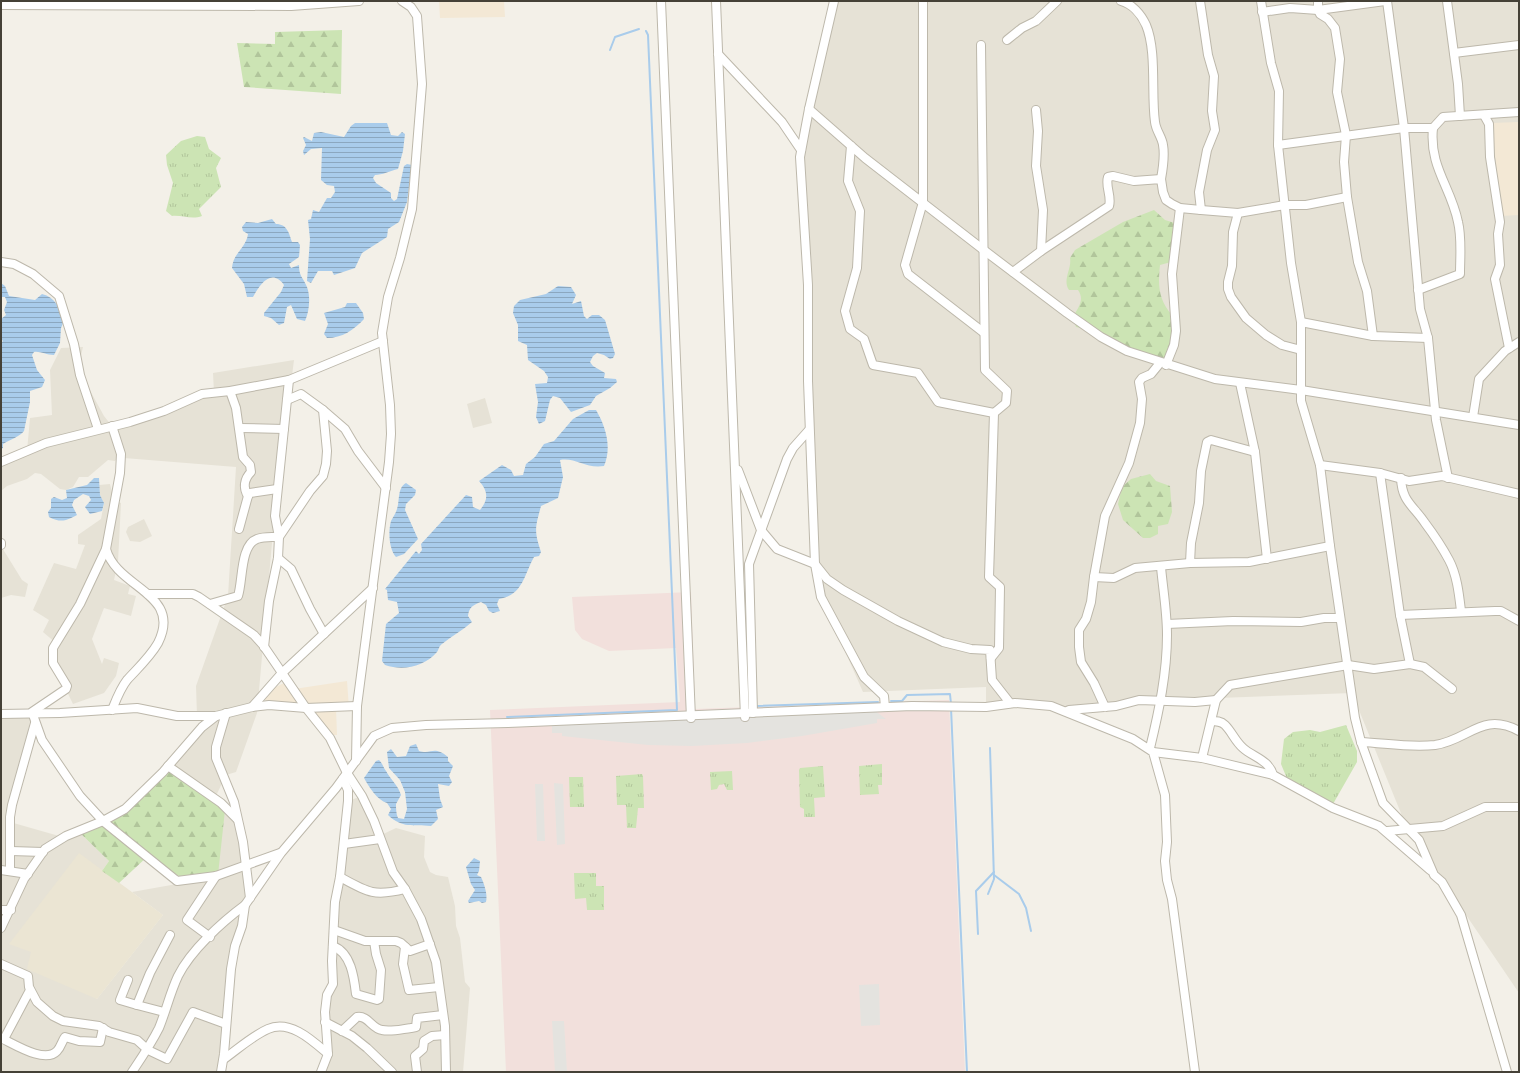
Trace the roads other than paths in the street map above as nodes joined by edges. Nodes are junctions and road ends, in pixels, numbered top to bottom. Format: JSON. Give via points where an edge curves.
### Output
{"nodes":[{"id":1,"x":359,"y":1,"type":"edge"},
{"id":2,"x":402,"y":1,"type":"edge"},
{"id":3,"x":661,"y":1,"type":"edge"},
{"id":4,"x":716,"y":1,"type":"edge"},
{"id":5,"x":834,"y":1,"type":"edge"},
{"id":6,"x":923,"y":1,"type":"edge"},
{"id":7,"x":1057,"y":1,"type":"edge"},
{"id":8,"x":1120,"y":1,"type":"edge"},
{"id":9,"x":1200,"y":1,"type":"edge"},
{"id":10,"x":1261,"y":1,"type":"edge"},
{"id":11,"x":1318,"y":1,"type":"edge"},
{"id":12,"x":1386,"y":1,"type":"edge"},
{"id":13,"x":1447,"y":1,"type":"edge"},
{"id":14,"x":1,"y":5,"type":"edge"},
{"id":15,"x":1318,"y":10,"type":"junction"},
{"id":16,"x":1262,"y":12,"type":"junction"},
{"id":17,"x":1007,"y":40,"type":"dead end"},
{"id":18,"x":981,"y":45,"type":"dead end"},
{"id":19,"x":1519,"y":45,"type":"edge"},
{"id":20,"x":1454,"y":53,"type":"junction"},
{"id":21,"x":718,"y":54,"type":"junction"},
{"id":22,"x":809,"y":109,"type":"junction"},
{"id":23,"x":1036,"y":110,"type":"dead end"},
{"id":24,"x":1519,"y":112,"type":"edge"},
{"id":25,"x":1484,"y":115,"type":"junction"},
{"id":26,"x":1460,"y":116,"type":"junction"},
{"id":27,"x":1404,"y":128,"type":"junction"},
{"id":28,"x":1433,"y":128,"type":"junction"},
{"id":29,"x":1346,"y":135,"type":"junction"},
{"id":30,"x":851,"y":146,"type":"junction"},
{"id":31,"x":1278,"y":146,"type":"junction"},
{"id":32,"x":800,"y":150,"type":"junction"},
{"id":33,"x":1162,"y":179,"type":"junction"},
{"id":34,"x":1347,"y":197,"type":"junction"},
{"id":35,"x":923,"y":202,"type":"junction"},
{"id":36,"x":1285,"y":205,"type":"junction"},
{"id":37,"x":1180,"y":208,"type":"junction"},
{"id":38,"x":1201,"y":210,"type":"junction"},
{"id":39,"x":1238,"y":213,"type":"junction"},
{"id":40,"x":985,"y":251,"type":"junction"},
{"id":41,"x":1041,"y":251,"type":"junction"},
{"id":42,"x":1,"y":262,"type":"edge"},
{"id":43,"x":1013,"y":272,"type":"junction"},
{"id":44,"x":1418,"y":290,"type":"junction"},
{"id":45,"x":1301,"y":322,"type":"junction"},
{"id":46,"x":983,"y":332,"type":"junction"},
{"id":47,"x":1373,"y":336,"type":"junction"},
{"id":48,"x":1428,"y":338,"type":"junction"},
{"id":49,"x":383,"y":341,"type":"junction"},
{"id":50,"x":1519,"y":342,"type":"edge"},
{"id":51,"x":1509,"y":348,"type":"junction"},
{"id":52,"x":1301,"y":350,"type":"junction"},
{"id":53,"x":1163,"y":364,"type":"junction"},
{"id":54,"x":289,"y":380,"type":"junction"},
{"id":55,"x":1240,"y":383,"type":"junction"},
{"id":56,"x":1301,"y":390,"type":"junction"},
{"id":57,"x":230,"y":392,"type":"junction"},
{"id":58,"x":287,"y":400,"type":"junction"},
{"id":59,"x":323,"y":410,"type":"junction"},
{"id":60,"x":1436,"y":411,"type":"junction"},
{"id":61,"x":994,"y":413,"type":"junction"},
{"id":62,"x":1473,"y":417,"type":"junction"},
{"id":63,"x":1519,"y":425,"type":"edge"},
{"id":64,"x":112,"y":426,"type":"junction"},
{"id":65,"x":240,"y":428,"type":"junction"},
{"id":66,"x":98,"y":429,"type":"junction"},
{"id":67,"x":284,"y":429,"type":"junction"},
{"id":68,"x":809,"y":430,"type":"junction"},
{"id":69,"x":1255,"y":452,"type":"junction"},
{"id":70,"x":1,"y":462,"type":"edge"},
{"id":71,"x":735,"y":464,"type":"junction"},
{"id":72,"x":1320,"y":465,"type":"junction"},
{"id":73,"x":1380,"y":474,"type":"junction"},
{"id":74,"x":1401,"y":478,"type":"junction"},
{"id":75,"x":1448,"y":478,"type":"junction"},
{"id":76,"x":386,"y":488,"type":"junction"},
{"id":77,"x":277,"y":489,"type":"junction"},
{"id":78,"x":1519,"y":494,"type":"edge"},
{"id":79,"x":248,"y":496,"type":"junction"},
{"id":80,"x":239,"y":529,"type":"dead end"},
{"id":81,"x":761,"y":530,"type":"junction"},
{"id":82,"x":279,"y":537,"type":"junction"},
{"id":83,"x":1330,"y":546,"type":"junction"},
{"id":84,"x":106,"y":549,"type":"junction"},
{"id":85,"x":278,"y":558,"type":"junction"},
{"id":86,"x":1267,"y":559,"type":"junction"},
{"id":87,"x":1190,"y":563,"type":"junction"},
{"id":88,"x":815,"y":564,"type":"junction"},
{"id":89,"x":1161,"y":567,"type":"junction"},
{"id":90,"x":1094,"y":577,"type":"junction"},
{"id":91,"x":373,"y":588,"type":"junction"},
{"id":92,"x":148,"y":594,"type":"junction"},
{"id":93,"x":210,"y":604,"type":"junction"},
{"id":94,"x":1462,"y":611,"type":"junction"},
{"id":95,"x":1400,"y":615,"type":"junction"},
{"id":96,"x":1340,"y":618,"type":"junction"},
{"id":97,"x":1519,"y":621,"type":"edge"},
{"id":98,"x":1167,"y":624,"type":"junction"},
{"id":99,"x":324,"y":634,"type":"junction"},
{"id":100,"x":264,"y":647,"type":"junction"},
{"id":101,"x":991,"y":658,"type":"junction"},
{"id":102,"x":1410,"y":664,"type":"junction"},
{"id":103,"x":1348,"y":665,"type":"junction"},
{"id":104,"x":1362,"y":668,"type":"junction"},
{"id":105,"x":282,"y":673,"type":"junction"},
{"id":106,"x":1349,"y":677,"type":"junction"},
{"id":107,"x":1452,"y":689,"type":"dead end"},
{"id":108,"x":1160,"y":699,"type":"junction"},
{"id":109,"x":1216,"y":700,"type":"junction"},
{"id":110,"x":1010,"y":704,"type":"junction"},
{"id":111,"x":357,"y":706,"type":"junction"},
{"id":112,"x":252,"y":707,"type":"junction"},
{"id":113,"x":885,"y":707,"type":"junction"},
{"id":114,"x":1105,"y":707,"type":"junction"},
{"id":115,"x":306,"y":708,"type":"junction"},
{"id":116,"x":112,"y":710,"type":"junction"},
{"id":117,"x":32,"y":712,"type":"junction"},
{"id":118,"x":1067,"y":712,"type":"junction"},
{"id":119,"x":226,"y":713,"type":"junction"},
{"id":120,"x":1,"y":714,"type":"edge"},
{"id":121,"x":748,"y":714,"type":"junction"},
{"id":122,"x":216,"y":716,"type":"junction"},
{"id":123,"x":691,"y":717,"type":"junction"},
{"id":124,"x":1211,"y":721,"type":"junction"},
{"id":125,"x":35,"y":723,"type":"junction"},
{"id":126,"x":1519,"y":731,"type":"edge"},
{"id":127,"x":1361,"y":742,"type":"junction"},
{"id":128,"x":1152,"y":750,"type":"junction"},
{"id":129,"x":1202,"y":758,"type":"junction"},
{"id":130,"x":356,"y":761,"type":"junction"},
{"id":131,"x":168,"y":766,"type":"junction"},
{"id":132,"x":1273,"y":775,"type":"junction"},
{"id":133,"x":345,"y":776,"type":"junction"},
{"id":134,"x":1519,"y":807,"type":"edge"},
{"id":135,"x":237,"y":820,"type":"junction"},
{"id":136,"x":103,"y":821,"type":"junction"},
{"id":137,"x":1409,"y":830,"type":"junction"},
{"id":138,"x":1387,"y":831,"type":"junction"},
{"id":139,"x":380,"y":839,"type":"junction"},
{"id":140,"x":344,"y":844,"type":"junction"},
{"id":141,"x":11,"y":851,"type":"junction"},
{"id":142,"x":43,"y":852,"type":"junction"},
{"id":143,"x":280,"y":853,"type":"junction"},
{"id":144,"x":246,"y":866,"type":"junction"},
{"id":145,"x":1,"y":870,"type":"edge"},
{"id":146,"x":10,"y":870,"type":"junction"},
{"id":147,"x":28,"y":874,"type":"junction"},
{"id":148,"x":1434,"y":874,"type":"junction"},
{"id":149,"x":216,"y":876,"type":"junction"},
{"id":150,"x":340,"y":877,"type":"junction"},
{"id":151,"x":405,"y":889,"type":"junction"},
{"id":152,"x":250,"y":898,"type":"junction"},
{"id":153,"x":245,"y":905,"type":"junction"},
{"id":154,"x":1,"y":910,"type":"edge"},
{"id":155,"x":11,"y":910,"type":"junction"},
{"id":156,"x":1,"y":928,"type":"edge"},
{"id":157,"x":334,"y":930,"type":"junction"},
{"id":158,"x":170,"y":935,"type":"dead end"},
{"id":159,"x":210,"y":937,"type":"junction"},
{"id":160,"x":374,"y":941,"type":"junction"},
{"id":161,"x":430,"y":944,"type":"junction"},
{"id":162,"x":333,"y":946,"type":"junction"},
{"id":163,"x":405,"y":947,"type":"junction"},
{"id":164,"x":1,"y":964,"type":"edge"},
{"id":165,"x":128,"y":980,"type":"dead end"},
{"id":166,"x":439,"y":987,"type":"junction"},
{"id":167,"x":30,"y":990,"type":"junction"},
{"id":168,"x":137,"y":1005,"type":"junction"},
{"id":169,"x":164,"y":1012,"type":"junction"},
{"id":170,"x":443,"y":1016,"type":"junction"},
{"id":171,"x":325,"y":1022,"type":"junction"},
{"id":172,"x":226,"y":1024,"type":"junction"},
{"id":173,"x":103,"y":1028,"type":"junction"},
{"id":174,"x":342,"y":1031,"type":"junction"},
{"id":175,"x":445,"y":1035,"type":"junction"},
{"id":176,"x":3,"y":1039,"type":"edge"},
{"id":177,"x":148,"y":1050,"type":"junction"},
{"id":178,"x":328,"y":1054,"type":"junction"},
{"id":179,"x":224,"y":1059,"type":"junction"},
{"id":180,"x":132,"y":1072,"type":"edge"},
{"id":181,"x":221,"y":1072,"type":"edge"},
{"id":182,"x":321,"y":1072,"type":"edge"},
{"id":183,"x":392,"y":1072,"type":"edge"},
{"id":184,"x":417,"y":1072,"type":"edge"},
{"id":185,"x":446,"y":1072,"type":"edge"},
{"id":186,"x":1195,"y":1072,"type":"edge"},
{"id":187,"x":1507,"y":1072,"type":"edge"}],
"edges":[{"from":1,"to":14,"type":"street","via":[[290,6]]},
{"from":2,"to":49,"type":"street","via":[[411,7],[417,16],[422,99],[412,209],[388,297]]},
{"from":3,"to":123,"type":"street"},
{"from":4,"to":21,"type":"street"},
{"from":5,"to":22,"type":"street"},
{"from":6,"to":35,"type":"street"},
{"from":7,"to":17,"type":"street","via":[[1036,21]]},
{"from":8,"to":33,"type":"street","via":[[1134,8],[1146,26],[1150,45],[1155,122],[1163,144]]},
{"from":9,"to":38,"type":"street","via":[[1208,55],[1214,76],[1212,111],[1215,130],[1207,150],[1199,192]]},
{"from":10,"to":16,"type":"street"},
{"from":11,"to":15,"type":"street"},
{"from":12,"to":15,"type":"street"},
{"from":12,"to":27,"type":"street"},
{"from":13,"to":20,"type":"street"},
{"from":15,"to":16,"type":"street","via":[[1290,8]]},
{"from":15,"to":29,"type":"street","via":[[1335,28],[1340,59],[1337,92]]},
{"from":16,"to":31,"type":"street","via":[[1271,63],[1280,91]]},
{"from":18,"to":40,"type":"street"},
{"from":19,"to":20,"type":"street"},
{"from":20,"to":26,"type":"street"},
{"from":21,"to":32,"type":"street","via":[[782,122]]},
{"from":21,"to":71,"type":"street"},
{"from":22,"to":30,"type":"street"},
{"from":22,"to":32,"type":"street"},
{"from":23,"to":41,"type":"street","via":[[1036,166],[1043,210]]},
{"from":24,"to":25,"type":"street"},
{"from":25,"to":26,"type":"street"},
{"from":25,"to":51,"type":"street","via":[[1488,124],[1490,157],[1500,222],[1500,266],[1495,279]]},
{"from":26,"to":28,"type":"street","via":[[1443,117]]},
{"from":27,"to":28,"type":"street"},
{"from":27,"to":29,"type":"street"},
{"from":27,"to":44,"type":"street"},
{"from":28,"to":44,"type":"street","via":[[1431,143],[1438,172],[1458,222],[1460,274]]},
{"from":29,"to":31,"type":"street"},
{"from":29,"to":34,"type":"street","via":[[1344,162]]},
{"from":30,"to":35,"type":"street"},
{"from":30,"to":61,"type":"street","via":[[848,181],[860,211],[857,268],[845,310],[850,329],[864,339],[872,365],[918,373],[938,402]]},
{"from":31,"to":36,"type":"street"},
{"from":32,"to":68,"type":"street","via":[[808,285]]},
{"from":33,"to":37,"type":"street","via":[[1166,200]]},
{"from":33,"to":41,"type":"street","via":[[1134,181],[1108,177],[1106,182],[1111,201],[1109,206]]},
{"from":34,"to":36,"type":"street","via":[[1306,205]]},
{"from":34,"to":47,"type":"street","via":[[1358,262],[1367,291]]},
{"from":35,"to":40,"type":"street"},
{"from":35,"to":46,"type":"street","via":[[905,265],[908,274]]},
{"from":36,"to":39,"type":"street"},
{"from":36,"to":45,"type":"street"},
{"from":37,"to":38,"type":"street"},
{"from":37,"to":53,"type":"street","via":[[1172,274],[1176,331],[1174,345]]},
{"from":38,"to":39,"type":"street"},
{"from":39,"to":52,"type":"street","via":[[1233,232],[1232,266],[1228,282],[1231,297],[1246,318],[1266,335],[1282,345]]},
{"from":40,"to":43,"type":"street"},
{"from":40,"to":46,"type":"street"},
{"from":41,"to":43,"type":"street"},
{"from":42,"to":66,"type":"street","via":[[14,264],[33,274],[59,296],[74,344],[80,375]]},
{"from":43,"to":53,"type":"street","via":[[1101,337],[1127,351]]},
{"from":44,"to":48,"type":"street"},
{"from":45,"to":47,"type":"street"},
{"from":45,"to":52,"type":"street"},
{"from":46,"to":61,"type":"street","via":[[985,370],[1007,391],[1006,402]]},
{"from":47,"to":48,"type":"street"},
{"from":48,"to":60,"type":"street"},
{"from":49,"to":54,"type":"street"},
{"from":49,"to":76,"type":"street","via":[[391,434]]},
{"from":50,"to":51,"type":"street"},
{"from":51,"to":62,"type":"street","via":[[1479,379]]},
{"from":52,"to":56,"type":"street"},
{"from":53,"to":55,"type":"street","via":[[1215,379]]},
{"from":53,"to":90,"type":"street","via":[[1139,382],[1142,399],[1140,423],[1129,463],[1105,516]]},
{"from":54,"to":57,"type":"street"},
{"from":54,"to":58,"type":"street"},
{"from":55,"to":56,"type":"street"},
{"from":55,"to":69,"type":"street"},
{"from":56,"to":60,"type":"street"},
{"from":56,"to":72,"type":"street","via":[[1304,412]]},
{"from":57,"to":64,"type":"street","via":[[202,394],[164,411]]},
{"from":57,"to":65,"type":"street"},
{"from":58,"to":59,"type":"street","via":[[302,394]]},
{"from":58,"to":67,"type":"street"},
{"from":59,"to":76,"type":"street","via":[[345,428],[358,452]]},
{"from":59,"to":82,"type":"street","via":[[327,451],[323,476]]},
{"from":60,"to":62,"type":"street"},
{"from":60,"to":75,"type":"street"},
{"from":61,"to":101,"type":"street","via":[[989,577],[1000,587],[999,648]]},
{"from":62,"to":63,"type":"street"},
{"from":64,"to":66,"type":"street"},
{"from":64,"to":84,"type":"street","via":[[121,454]]},
{"from":65,"to":67,"type":"street"},
{"from":65,"to":79,"type":"street","via":[[240,443],[251,470],[244,486]]},
{"from":66,"to":70,"type":"street","via":[[46,442]]},
{"from":67,"to":77,"type":"street"},
{"from":68,"to":81,"type":"street","via":[[787,459]]},
{"from":68,"to":88,"type":"street"},
{"from":69,"to":86,"type":"street"},
{"from":69,"to":87,"type":"street","via":[[1210,440],[1207,442],[1200,471],[1199,503],[1191,542]]},
{"from":71,"to":81,"type":"street"},
{"from":71,"to":121,"type":"street"},
{"from":72,"to":73,"type":"street"},
{"from":72,"to":83,"type":"street"},
{"from":73,"to":74,"type":"street"},
{"from":73,"to":95,"type":"street"},
{"from":74,"to":75,"type":"street","via":[[1414,481],[1435,476]]},
{"from":74,"to":94,"type":"street","via":[[1402,491],[1407,503],[1425,522],[1449,561],[1459,588]]},
{"from":75,"to":78,"type":"street"},
{"from":76,"to":91,"type":"street"},
{"from":77,"to":79,"type":"street","via":[[250,493]]},
{"from":77,"to":82,"type":"street","via":[[275,516]]},
{"from":79,"to":80,"type":"street"},
{"from":81,"to":88,"type":"street","via":[[777,549]]},
{"from":81,"to":121,"type":"street","via":[[748,573]]},
{"from":82,"to":85,"type":"street"},
{"from":82,"to":93,"type":"street","via":[[257,539],[250,544],[243,562],[238,596]]},
{"from":83,"to":86,"type":"street"},
{"from":83,"to":96,"type":"street"},
{"from":84,"to":92,"type":"street","via":[[108,557],[120,573]]},
{"from":84,"to":117,"type":"street","via":[[83,598],[54,648],[54,663],[65,681],[66,689]]},
{"from":85,"to":99,"type":"street","via":[[291,570]]},
{"from":85,"to":100,"type":"street","via":[[269,601]]},
{"from":86,"to":87,"type":"street","via":[[1249,562]]},
{"from":87,"to":89,"type":"street"},
{"from":88,"to":101,"type":"street","via":[[827,579],[843,590],[898,620],[943,642],[971,649],[990,650]]},
{"from":88,"to":113,"type":"street","via":[[821,597],[864,677],[884,696]]},
{"from":89,"to":90,"type":"street","via":[[1135,568],[1114,578]]},
{"from":89,"to":98,"type":"street"},
{"from":90,"to":114,"type":"street","via":[[1091,602],[1086,619],[1079,630],[1079,647],[1081,662]]},
{"from":91,"to":99,"type":"street"},
{"from":91,"to":111,"type":"street"},
{"from":92,"to":93,"type":"street","via":[[193,594]]},
{"from":92,"to":116,"type":"street","via":[[158,603],[161,610],[164,620],[162,631],[158,643],[127,681]]},
{"from":93,"to":100,"type":"street","via":[[254,635]]},
{"from":94,"to":95,"type":"street"},
{"from":94,"to":97,"type":"street","via":[[1502,611]]},
{"from":95,"to":102,"type":"street"},
{"from":96,"to":98,"type":"street","via":[[1301,622],[1233,621]]},
{"from":96,"to":103,"type":"street"},
{"from":98,"to":108,"type":"street"},
{"from":99,"to":105,"type":"street"},
{"from":100,"to":105,"type":"street"},
{"from":101,"to":110,"type":"street","via":[[992,680]]},
{"from":102,"to":104,"type":"street"},
{"from":102,"to":107,"type":"street","via":[[1424,667]]},
{"from":103,"to":104,"type":"street"},
{"from":103,"to":106,"type":"street"},
{"from":103,"to":109,"type":"street","via":[[1230,685]]},
{"from":104,"to":106,"type":"street"},
{"from":105,"to":112,"type":"street"},
{"from":105,"to":115,"type":"street"},
{"from":106,"to":127,"type":"street"},
{"from":108,"to":109,"type":"street","via":[[1195,702]]},
{"from":108,"to":114,"type":"street","via":[[1139,700]]},
{"from":108,"to":128,"type":"street"},
{"from":109,"to":124,"type":"street"},
{"from":110,"to":113,"type":"street","via":[[986,707]]},
{"from":110,"to":118,"type":"street","via":[[1051,706]]},
{"from":111,"to":115,"type":"street"},
{"from":111,"to":130,"type":"street"},
{"from":112,"to":115,"type":"street","via":[[280,705]]},
{"from":112,"to":119,"type":"street"},
{"from":113,"to":121,"type":"street"},
{"from":114,"to":118,"type":"street"},
{"from":115,"to":133,"type":"street","via":[[330,738]]},
{"from":116,"to":117,"type":"street"},
{"from":116,"to":122,"type":"street","via":[[137,708],[177,716]]},
{"from":117,"to":120,"type":"street"},
{"from":117,"to":125,"type":"street"},
{"from":118,"to":128,"type":"street","via":[[1133,739]]},
{"from":119,"to":122,"type":"street"},
{"from":119,"to":135,"type":"street","via":[[216,747],[216,758],[234,802]]},
{"from":121,"to":123,"type":"street"},
{"from":122,"to":131,"type":"street","via":[[185,745]]},
{"from":123,"to":130,"type":"street","via":[[400,727],[374,736]]},
{"from":124,"to":129,"type":"street"},
{"from":124,"to":132,"type":"street","via":[[1225,724],[1243,748],[1268,764]]},
{"from":125,"to":136,"type":"street","via":[[59,767],[80,796]]},
{"from":125,"to":141,"type":"street","via":[[12,805]]},
{"from":126,"to":127,"type":"street","via":[[1503,723],[1491,723],[1470,730],[1452,742],[1435,745]]},
{"from":127,"to":137,"type":"street","via":[[1383,803]]},
{"from":128,"to":129,"type":"street"},
{"from":128,"to":186,"type":"street","via":[[1165,795],[1167,880],[1172,899]]},
{"from":129,"to":132,"type":"street"},
{"from":130,"to":133,"type":"street"},
{"from":131,"to":135,"type":"street","via":[[221,803]]},
{"from":131,"to":136,"type":"street","via":[[125,809]]},
{"from":132,"to":138,"type":"street","via":[[1333,808]]},
{"from":133,"to":139,"type":"street","via":[[362,796]]},
{"from":133,"to":140,"type":"street","via":[[348,790]]},
{"from":133,"to":143,"type":"street"},
{"from":134,"to":137,"type":"street","via":[[1485,807],[1443,826]]},
{"from":135,"to":144,"type":"street"},
{"from":136,"to":142,"type":"street","via":[[66,836]]},
{"from":136,"to":149,"type":"street","via":[[177,881]]},
{"from":137,"to":138,"type":"street"},
{"from":137,"to":148,"type":"street","via":[[1419,840]]},
{"from":138,"to":148,"type":"street"},
{"from":139,"to":140,"type":"street"},
{"from":139,"to":151,"type":"street","via":[[393,872]]},
{"from":140,"to":150,"type":"street"},
{"from":141,"to":142,"type":"street"},
{"from":141,"to":146,"type":"street"},
{"from":142,"to":147,"type":"street"},
{"from":143,"to":144,"type":"street"},
{"from":143,"to":152,"type":"street"},
{"from":144,"to":149,"type":"street"},
{"from":144,"to":152,"type":"street"},
{"from":145,"to":146,"type":"street"},
{"from":146,"to":147,"type":"street"},
{"from":147,"to":155,"type":"street"},
{"from":148,"to":187,"type":"street","via":[[1442,882],[1461,915]]},
{"from":149,"to":159,"type":"street","via":[[187,918]]},
{"from":150,"to":151,"type":"street","via":[[362,890],[379,893]]},
{"from":150,"to":157,"type":"street","via":[[335,902]]},
{"from":151,"to":161,"type":"street","via":[[421,919]]},
{"from":152,"to":153,"type":"street"},
{"from":153,"to":159,"type":"street","via":[[230,916]]},
{"from":153,"to":172,"type":"street","via":[[231,968]]},
{"from":154,"to":155,"type":"street"},
{"from":155,"to":156,"type":"street"},
{"from":157,"to":160,"type":"street","via":[[365,941]]},
{"from":157,"to":162,"type":"street"},
{"from":158,"to":168,"type":"street"},
{"from":159,"to":169,"type":"street","via":[[191,956],[178,975]]},
{"from":160,"to":162,"type":"street","via":[[382,979],[377,1000],[356,994],[354,974],[341,949]]},
{"from":160,"to":163,"type":"street","via":[[396,941]]},
{"from":161,"to":163,"type":"street","via":[[413,951]]},
{"from":161,"to":166,"type":"street","via":[[436,962]]},
{"from":162,"to":171,"type":"street","via":[[333,984],[327,995]]},
{"from":163,"to":166,"type":"street","via":[[403,964],[409,990]]},
{"from":164,"to":167,"type":"street","via":[[27,975]]},
{"from":165,"to":168,"type":"street","via":[[120,1000]]},
{"from":166,"to":170,"type":"street"},
{"from":167,"to":173,"type":"street","via":[[53,1016]]},
{"from":167,"to":176,"type":"street"},
{"from":168,"to":169,"type":"street"},
{"from":169,"to":177,"type":"street"},
{"from":170,"to":174,"type":"street","via":[[417,1018],[416,1027],[382,1030],[377,1029],[365,1018],[357,1017]]},
{"from":170,"to":175,"type":"street"},
{"from":171,"to":174,"type":"street"},
{"from":171,"to":178,"type":"street"},
{"from":172,"to":177,"type":"street","via":[[193,1012],[168,1058]]},
{"from":172,"to":179,"type":"street"},
{"from":173,"to":176,"type":"street","via":[[100,1042],[65,1037],[55,1053],[43,1056]]},
{"from":173,"to":177,"type":"street","via":[[137,1040]]},
{"from":174,"to":183,"type":"street","via":[[367,1048]]},
{"from":175,"to":184,"type":"street","via":[[432,1036],[424,1041],[423,1049],[415,1056]]},
{"from":175,"to":185,"type":"street"},
{"from":177,"to":180,"type":"street"},
{"from":178,"to":179,"type":"street","via":[[308,1037],[281,1027],[269,1028]]},
{"from":178,"to":182,"type":"street"},
{"from":179,"to":181,"type":"street"}]}
